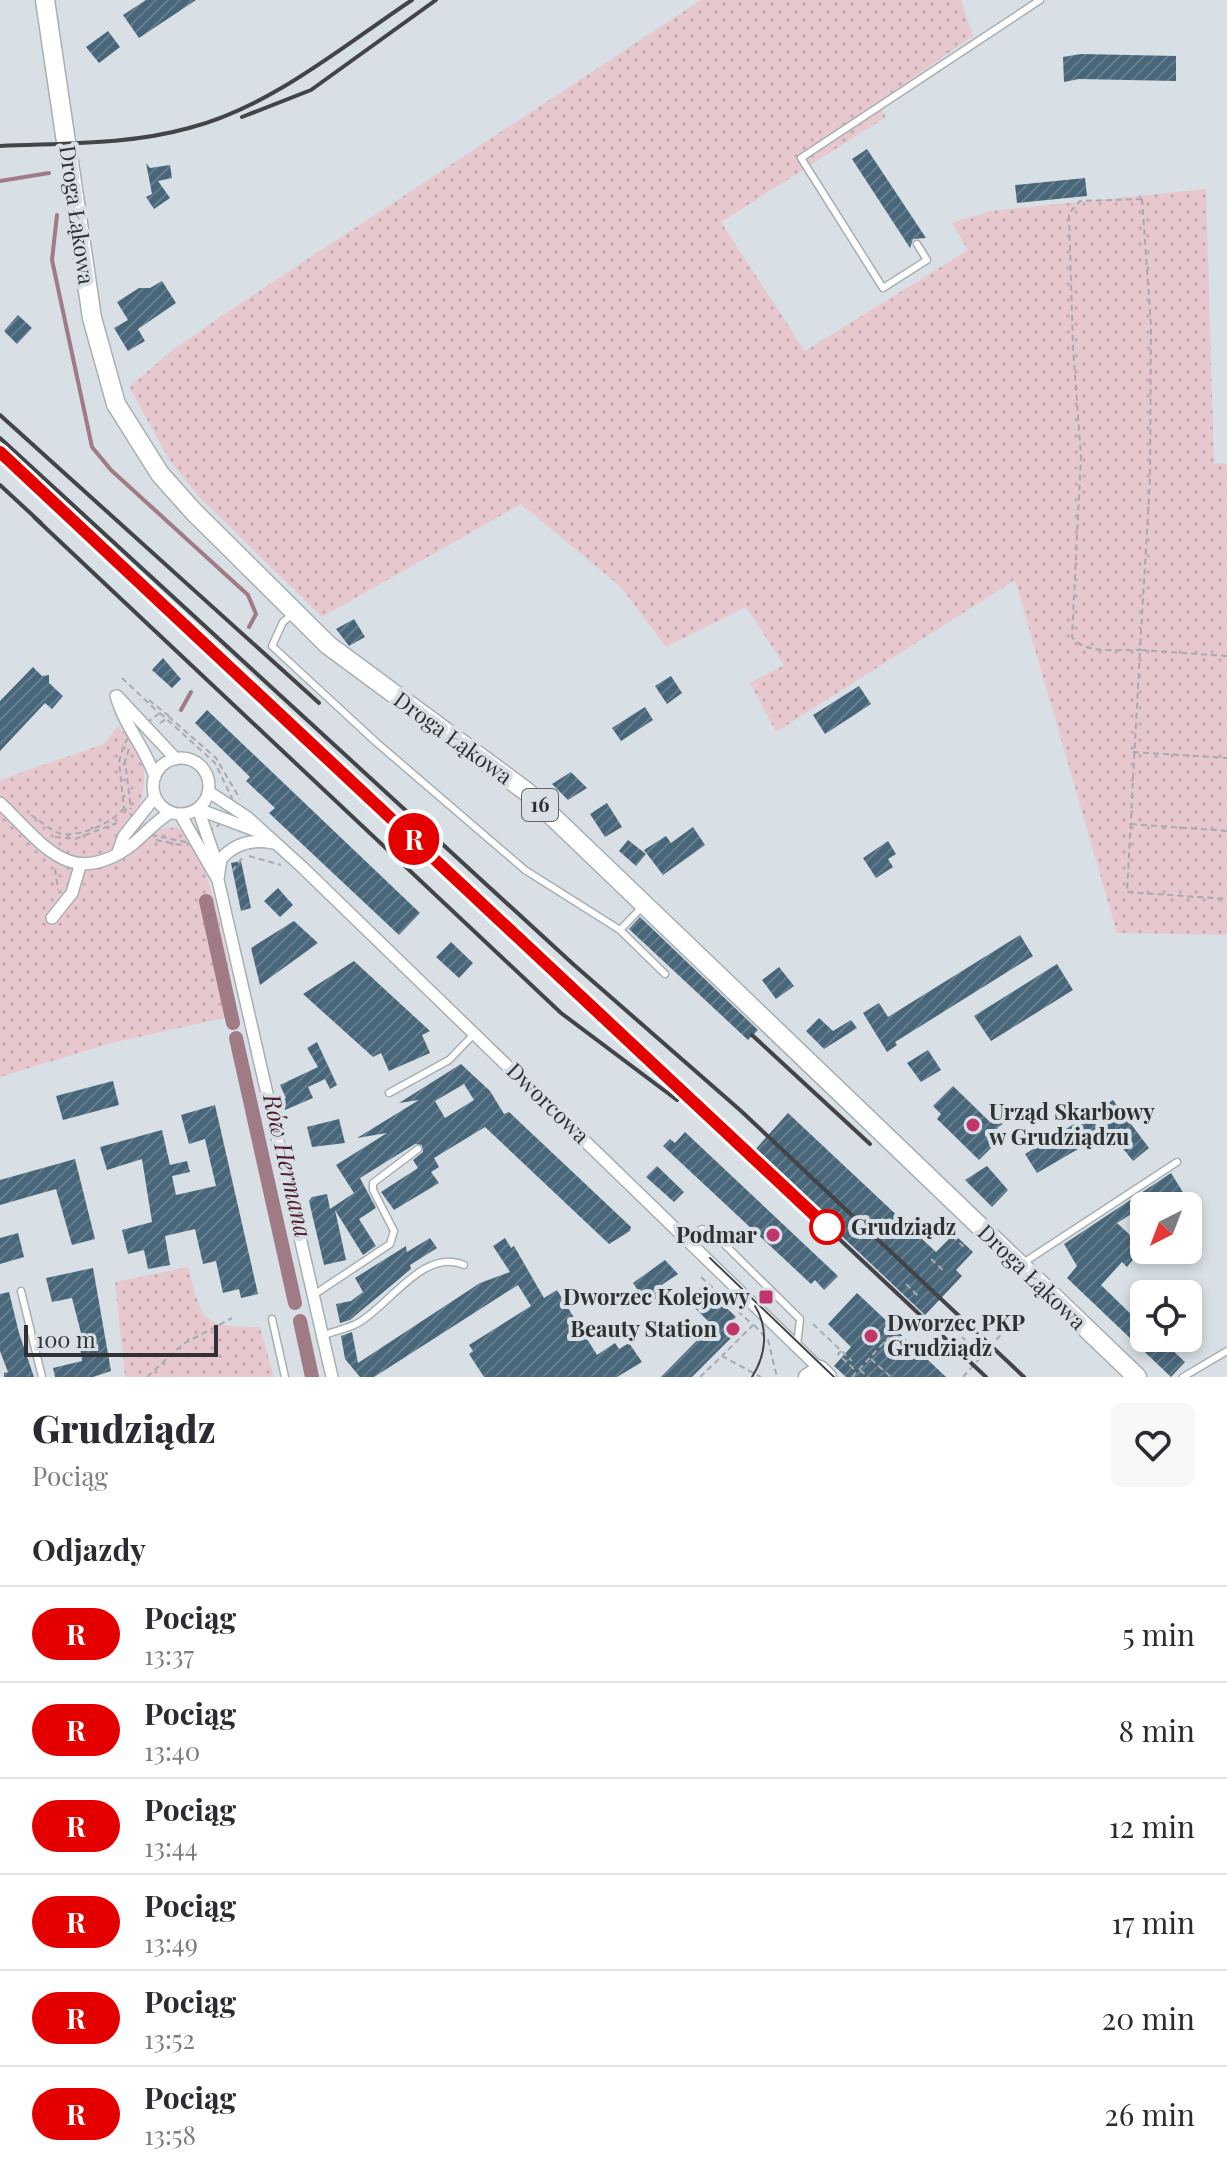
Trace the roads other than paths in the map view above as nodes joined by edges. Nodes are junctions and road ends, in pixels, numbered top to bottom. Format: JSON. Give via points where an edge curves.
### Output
{"nodes":[{"id":1,"x":45,"y":0,"type":"edge"},
{"id":2,"x":1040,"y":0,"type":"edge"},
{"id":3,"x":917,"y":244,"type":"dead end"},
{"id":4,"x":294,"y":613,"type":"junction"},
{"id":5,"x":176,"y":759,"type":"junction"},
{"id":6,"x":155,"y":777,"type":"junction"},
{"id":7,"x":209,"y":792,"type":"junction"},
{"id":8,"x":155,"y":797,"type":"junction"},
{"id":9,"x":2,"y":804,"type":"edge"},
{"id":10,"x":198,"y":809,"type":"junction"},
{"id":11,"x":175,"y":813,"type":"junction"},
{"id":12,"x":142,"y":825,"type":"junction"},
{"id":13,"x":263,"y":833,"type":"junction"},
{"id":14,"x":275,"y":843,"type":"junction"},
{"id":15,"x":80,"y":866,"type":"junction"},
{"id":16,"x":218,"y":867,"type":"junction"},
{"id":17,"x":218,"y":880,"type":"junction"},
{"id":18,"x":644,"y":905,"type":"junction"},
{"id":19,"x":52,"y":918,"type":"dead end"},
{"id":20,"x":620,"y":930,"type":"junction"},
{"id":21,"x":665,"y":974,"type":"dead end"},
{"id":22,"x":475,"y":1033,"type":"junction"},
{"id":23,"x":389,"y":1093,"type":"dead end"},
{"id":24,"x":418,"y":1149,"type":"dead end"},
{"id":25,"x":1177,"y":1162,"type":"dead end"},
{"id":26,"x":682,"y":1238,"type":"junction"},
{"id":27,"x":464,"y":1265,"type":"dead end"},
{"id":28,"x":1020,"y":1265,"type":"junction"},
{"id":29,"x":21,"y":1291,"type":"dead end"},
{"id":30,"x":312,"y":1296,"type":"junction"},
{"id":31,"x":272,"y":1319,"type":"dead end"},
{"id":32,"x":322,"y":1336,"type":"junction"},
{"id":33,"x":797,"y":1348,"type":"junction"},
{"id":34,"x":1227,"y":1351,"type":"edge"},
{"id":35,"x":818,"y":1374,"type":"edge"},
{"id":36,"x":42,"y":1377,"type":"edge"},
{"id":37,"x":285,"y":1377,"type":"edge"},
{"id":38,"x":332,"y":1377,"type":"edge"},
{"id":39,"x":1137,"y":1377,"type":"edge"},
{"id":40,"x":1183,"y":1377,"type":"edge"}],
"edges":[{"from":1,"to":4,"type":"main road","name":"Droga Łąkowa","number":"16","via":[[92,318],[116,404],[160,474]]},
{"from":2,"to":3,"type":"lane","via":[[801,158],[883,288],[927,260]]},
{"from":4,"to":18,"type":"main road","name":"Droga Łąkowa","number":"16","via":[[361,670],[527,792]]},
{"from":4,"to":20,"type":"lane","via":[[283,622],[272,646],[525,870]]},
{"from":5,"to":6,"type":"street","via":[[163,764]]},
{"from":5,"to":6,"type":"street","via":[[139,729]]},
{"from":5,"to":7,"type":"street","via":[[199,764]]},
{"from":6,"to":8,"type":"street"},
{"from":7,"to":10,"type":"street"},
{"from":7,"to":13,"type":"street","name":"Dworcowa"},
{"from":8,"to":11,"type":"street"},
{"from":8,"to":12,"type":"street"},
{"from":9,"to":15,"type":"street","via":[[48,848]]},
{"from":10,"to":11,"type":"street"},
{"from":10,"to":13,"type":"street","name":"Dworcowa"},
{"from":10,"to":16,"type":"street"},
{"from":11,"to":12,"type":"street"},
{"from":11,"to":17,"type":"street"},
{"from":12,"to":15,"type":"street","via":[[124,836],[118,852]]},
{"from":13,"to":14,"type":"street","name":"Dworcowa"},
{"from":14,"to":16,"type":"street","via":[[237,846]]},
{"from":14,"to":22,"type":"street","name":"Dworcowa"},
{"from":15,"to":19,"type":"street","via":[[72,893]]},
{"from":16,"to":17,"type":"street"},
{"from":17,"to":30,"type":"street"},
{"from":18,"to":20,"type":"lane"},
{"from":18,"to":28,"type":"main road","name":"Droga Łąkowa","number":"16"},
{"from":20,"to":21,"type":"lane"},
{"from":22,"to":23,"type":"lane","via":[[449,1060]]},
{"from":22,"to":26,"type":"street","name":"Dworcowa"},
{"from":24,"to":30,"type":"lane","via":[[373,1183],[394,1231],[390,1244]]},
{"from":25,"to":28,"type":"lane"},
{"from":26,"to":33,"type":"street","name":"Dworcowa"},
{"from":26,"to":33,"type":"lane","via":[[702,1229],[713,1233],[774,1289],[800,1319]]},
{"from":27,"to":32,"type":"lane","via":[[453,1260],[436,1263],[359,1322]]},
{"from":28,"to":39,"type":"main road","name":"Droga Łąkowa","number":"16"},
{"from":29,"to":36,"type":"lane"},
{"from":30,"to":32,"type":"street"},
{"from":31,"to":37,"type":"lane"},
{"from":32,"to":38,"type":"street"},
{"from":33,"to":35,"type":"street","name":"Dworcowa"},
{"from":34,"to":40,"type":"lane"}]}
